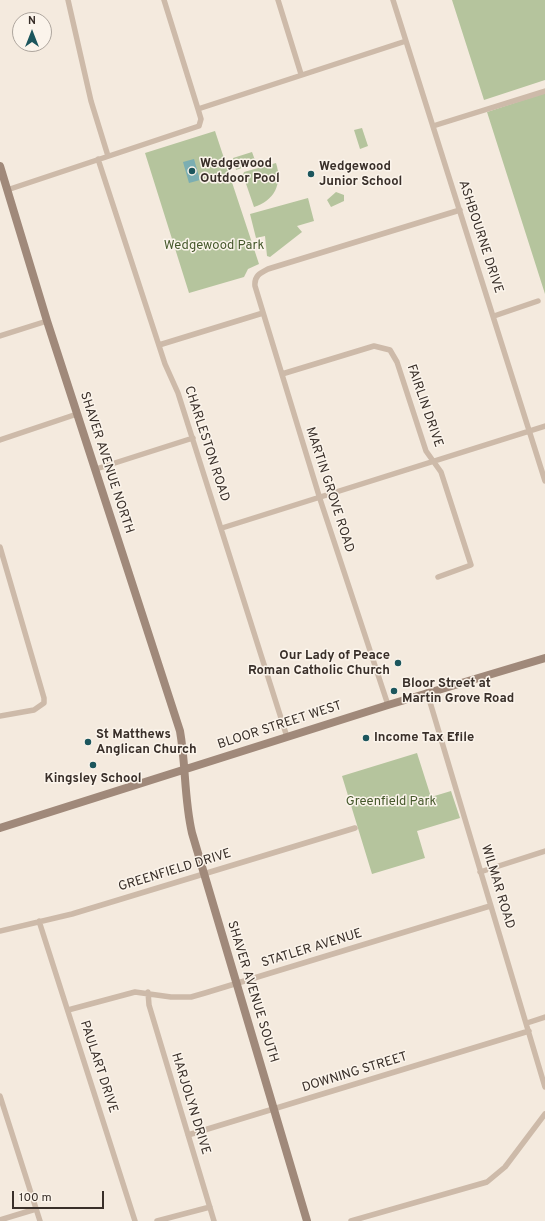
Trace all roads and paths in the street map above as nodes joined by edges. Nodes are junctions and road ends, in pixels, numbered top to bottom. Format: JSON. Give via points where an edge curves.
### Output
{"nodes":[{"id":1,"x":68,"y":0,"type":"edge"},
{"id":2,"x":164,"y":0,"type":"edge"},
{"id":3,"x":278,"y":0,"type":"edge"},
{"id":4,"x":393,"y":0,"type":"edge"},
{"id":5,"x":406,"y":41,"type":"junction"},
{"id":6,"x":301,"y":74,"type":"junction"},
{"id":7,"x":545,"y":91,"type":"edge"},
{"id":8,"x":198,"y":109,"type":"junction"},
{"id":9,"x":433,"y":126,"type":"junction"},
{"id":10,"x":108,"y":156,"type":"junction"},
{"id":11,"x":98,"y":159,"type":"junction"},
{"id":12,"x":0,"y":166,"type":"edge"},
{"id":13,"x":7,"y":190,"type":"junction"},
{"id":14,"x":460,"y":210,"type":"junction"},
{"id":15,"x":538,"y":301,"type":"dead end"},
{"id":16,"x":263,"y":313,"type":"junction"},
{"id":17,"x":494,"y":316,"type":"junction"},
{"id":18,"x":47,"y":321,"type":"junction"},
{"id":19,"x":0,"y":336,"type":"edge"},
{"id":20,"x":159,"y":345,"type":"junction"},
{"id":21,"x":282,"y":374,"type":"junction"},
{"id":22,"x":78,"y":414,"type":"junction"},
{"id":23,"x":545,"y":426,"type":"edge"},
{"id":24,"x":529,"y":431,"type":"junction"},
{"id":25,"x":193,"y":438,"type":"junction"},
{"id":26,"x":0,"y":440,"type":"edge"},
{"id":27,"x":434,"y":462,"type":"junction"},
{"id":28,"x":96,"y":469,"type":"junction"},
{"id":29,"x":545,"y":481,"type":"edge"},
{"id":30,"x":320,"y":499,"type":"junction"},
{"id":31,"x":222,"y":528,"type":"junction"},
{"id":32,"x":0,"y":547,"type":"edge"},
{"id":33,"x":438,"y":577,"type":"dead end"},
{"id":34,"x":545,"y":658,"type":"edge"},
{"id":35,"x":427,"y":692,"type":"junction"},
{"id":36,"x":388,"y":705,"type":"junction"},
{"id":37,"x":0,"y":716,"type":"edge"},
{"id":38,"x":287,"y":737,"type":"junction"},
{"id":39,"x":184,"y":768,"type":"junction"},
{"id":40,"x":0,"y":828,"type":"edge"},
{"id":41,"x":355,"y":828,"type":"dead end"},
{"id":42,"x":545,"y":852,"type":"edge"},
{"id":43,"x":480,"y":872,"type":"junction"},
{"id":44,"x":204,"y":874,"type":"junction"},
{"id":45,"x":490,"y":906,"type":"junction"},
{"id":46,"x":39,"y":921,"type":"junction"},
{"id":47,"x":0,"y":931,"type":"edge"},
{"id":48,"x":236,"y":983,"type":"junction"},
{"id":49,"x":148,"y":992,"type":"junction"},
{"id":50,"x":68,"y":1010,"type":"junction"},
{"id":51,"x":545,"y":1017,"type":"edge"},
{"id":52,"x":527,"y":1023,"type":"junction"},
{"id":53,"x":529,"y":1031,"type":"junction"},
{"id":54,"x":545,"y":1087,"type":"edge"},
{"id":55,"x":0,"y":1096,"type":"edge"},
{"id":56,"x":274,"y":1109,"type":"junction"},
{"id":57,"x":545,"y":1114,"type":"edge"},
{"id":58,"x":188,"y":1135,"type":"junction"},
{"id":59,"x":210,"y":1206,"type":"junction"},
{"id":60,"x":36,"y":1209,"type":"junction"},
{"id":61,"x":0,"y":1220,"type":"edge"},
{"id":62,"x":40,"y":1221,"type":"edge"},
{"id":63,"x":135,"y":1221,"type":"edge"},
{"id":64,"x":157,"y":1221,"type":"edge"},
{"id":65,"x":214,"y":1221,"type":"edge"},
{"id":66,"x":307,"y":1221,"type":"edge"},
{"id":67,"x":351,"y":1221,"type":"edge"}],
"edges":[{"from":1,"to":10,"type":"street","via":[[91,101]]},
{"from":2,"to":8,"type":"street"},
{"from":3,"to":6,"type":"street"},
{"from":4,"to":5,"type":"street","name":"ASHBOURNE DRIVE"},
{"from":5,"to":6,"type":"street"},
{"from":5,"to":9,"type":"street","name":"ASHBOURNE DRIVE"},
{"from":6,"to":8,"type":"street"},
{"from":7,"to":9,"type":"street"},
{"from":8,"to":10,"type":"street","via":[[200,126],[195,129]]},
{"from":9,"to":14,"type":"street","name":"ASHBOURNE DRIVE"},
{"from":10,"to":11,"type":"street"},
{"from":11,"to":13,"type":"street"},
{"from":11,"to":20,"type":"street","name":"CHARLESTON ROAD"},
{"from":12,"to":13,"type":"street","name":"SHAVER AVENUE NORTH"},
{"from":13,"to":18,"type":"street","name":"SHAVER AVENUE NORTH"},
{"from":14,"to":16,"type":"street","name":"MARTIN GROVE ROAD","via":[[268,269],[259,274],[255,281]]},
{"from":14,"to":17,"type":"street","name":"ASHBOURNE DRIVE"},
{"from":15,"to":17,"type":"street"},
{"from":16,"to":20,"type":"street"},
{"from":16,"to":21,"type":"street","name":"MARTIN GROVE ROAD"},
{"from":17,"to":24,"type":"street","name":"ASHBOURNE DRIVE"},
{"from":18,"to":19,"type":"street"},
{"from":18,"to":22,"type":"street","name":"SHAVER AVENUE NORTH"},
{"from":20,"to":25,"type":"street","name":"CHARLESTON ROAD","via":[[176,385]]},
{"from":21,"to":27,"type":"street","name":"FAIRLIN DRIVE","via":[[369,347],[385,348],[394,354],[426,451]]},
{"from":21,"to":30,"type":"street","name":"MARTIN GROVE ROAD"},
{"from":22,"to":26,"type":"street"},
{"from":22,"to":28,"type":"street","name":"SHAVER AVENUE NORTH"},
{"from":23,"to":24,"type":"street"},
{"from":24,"to":27,"type":"street"},
{"from":24,"to":29,"type":"street","name":"ASHBOURNE DRIVE"},
{"from":25,"to":28,"type":"street"},
{"from":25,"to":31,"type":"street","name":"CHARLESTON ROAD"},
{"from":27,"to":30,"type":"street"},
{"from":27,"to":33,"type":"street","name":"FAIRLIN DRIVE","via":[[441,472],[470,565]]},
{"from":28,"to":39,"type":"street","name":"SHAVER AVENUE NORTH","via":[[178,725]]},
{"from":30,"to":31,"type":"street"},
{"from":30,"to":36,"type":"street","name":"MARTIN GROVE ROAD"},
{"from":31,"to":38,"type":"street","name":"CHARLESTON ROAD"},
{"from":32,"to":37,"type":"street","via":[[43,689],[44,704],[34,710]]},
{"from":34,"to":35,"type":"street","name":"BLOOR STREET WEST"},
{"from":35,"to":36,"type":"street","name":"BLOOR STREET WEST"},
{"from":35,"to":43,"type":"street","name":"WILMAR ROAD"},
{"from":36,"to":38,"type":"street","name":"BLOOR STREET WEST"},
{"from":38,"to":39,"type":"street","name":"BLOOR STREET WEST"},
{"from":39,"to":40,"type":"street","name":"BLOOR STREET WEST"},
{"from":39,"to":44,"type":"street","name":"SHAVER AVENUE SOUTH","via":[[188,817]]},
{"from":41,"to":44,"type":"street","name":"GREENFIELD DRIVE"},
{"from":42,"to":43,"type":"street"},
{"from":43,"to":45,"type":"street","name":"WILMAR ROAD"},
{"from":44,"to":46,"type":"street","name":"GREENFIELD DRIVE","via":[[72,914]]},
{"from":44,"to":48,"type":"street","name":"SHAVER AVENUE SOUTH"},
{"from":45,"to":48,"type":"street","name":"STATLER AVENUE"},
{"from":45,"to":52,"type":"street","name":"WILMAR ROAD"},
{"from":46,"to":47,"type":"street","name":"GREENFIELD DRIVE"},
{"from":46,"to":50,"type":"street","name":"PAULART DRIVE"},
{"from":48,"to":49,"type":"street","name":"STATLER AVENUE","via":[[187,997],[171,998]]},
{"from":48,"to":56,"type":"street","name":"SHAVER AVENUE SOUTH"},
{"from":49,"to":50,"type":"street","name":"STATLER AVENUE","via":[[129,992]]},
{"from":49,"to":58,"type":"street","name":"HARJOLYN DRIVE","via":[[149,1005]]},
{"from":50,"to":63,"type":"street","name":"PAULART DRIVE"},
{"from":51,"to":52,"type":"street"},
{"from":52,"to":53,"type":"street","name":"WILMAR ROAD"},
{"from":53,"to":54,"type":"street","name":"WILMAR ROAD"},
{"from":53,"to":56,"type":"street","name":"DOWNING STREET"},
{"from":55,"to":60,"type":"street"},
{"from":56,"to":58,"type":"street","name":"DOWNING STREET"},
{"from":56,"to":66,"type":"street","name":"SHAVER AVENUE SOUTH"},
{"from":57,"to":67,"type":"street","via":[[505,1167],[487,1182]]},
{"from":58,"to":59,"type":"street","name":"HARJOLYN DRIVE"},
{"from":59,"to":64,"type":"street"},
{"from":59,"to":65,"type":"street","name":"HARJOLYN DRIVE"},
{"from":60,"to":61,"type":"street"},
{"from":60,"to":62,"type":"street"}]}
